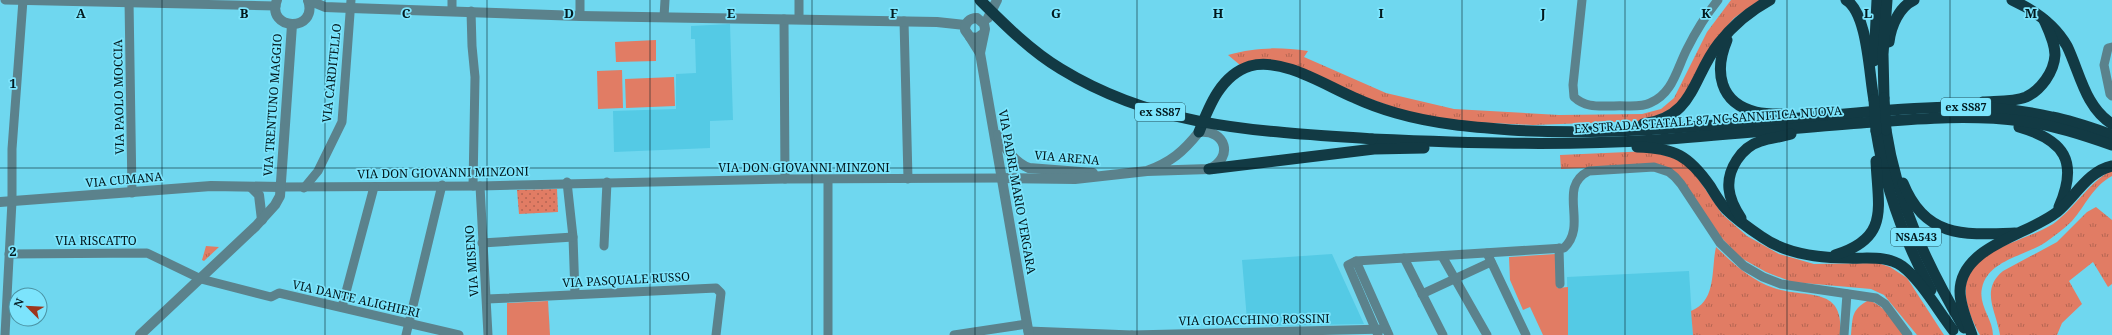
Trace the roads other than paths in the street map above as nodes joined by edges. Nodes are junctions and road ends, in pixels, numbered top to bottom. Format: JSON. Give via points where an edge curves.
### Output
{"nodes":[{"id":1,"x":5,"y":0,"type":"edge"},
{"id":2,"x":23,"y":0,"type":"edge"},
{"id":3,"x":308,"y":0,"type":"edge"},
{"id":4,"x":580,"y":0,"type":"edge"},
{"id":5,"x":665,"y":0,"type":"edge"},
{"id":6,"x":799,"y":0,"type":"edge"},
{"id":7,"x":980,"y":0,"type":"edge"},
{"id":8,"x":1582,"y":0,"type":"edge"},
{"id":9,"x":1718,"y":0,"type":"edge"},
{"id":10,"x":1770,"y":0,"type":"edge"},
{"id":11,"x":1846,"y":0,"type":"edge"},
{"id":12,"x":1877,"y":0,"type":"edge"},
{"id":13,"x":1887,"y":0,"type":"edge"},
{"id":14,"x":1914,"y":0,"type":"edge"},
{"id":15,"x":2012,"y":0,"type":"edge"},
{"id":16,"x":129,"y":2,"type":"edge"},
{"id":17,"x":210,"y":3,"type":"edge"},
{"id":18,"x":276,"y":3,"type":"edge"},
{"id":19,"x":351,"y":4,"type":"edge"},
{"id":20,"x":995,"y":4,"type":"edge"},
{"id":21,"x":452,"y":5,"type":"edge"},
{"id":22,"x":472,"y":11,"type":"junction"},
{"id":23,"x":580,"y":16,"type":"junction"},
{"id":24,"x":664,"y":17,"type":"junction"},
{"id":25,"x":974,"y":18,"type":"junction"},
{"id":26,"x":784,"y":19,"type":"junction"},
{"id":27,"x":799,"y":19,"type":"junction"},
{"id":28,"x":2044,"y":20,"type":"junction"},
{"id":29,"x":904,"y":21,"type":"junction"},
{"id":30,"x":292,"y":25,"type":"junction"},
{"id":31,"x":965,"y":25,"type":"junction"},
{"id":32,"x":984,"y":30,"type":"junction"},
{"id":33,"x":1730,"y":31,"type":"junction"},
{"id":34,"x":970,"y":37,"type":"junction"},
{"id":35,"x":2112,"y":47,"type":"edge"},
{"id":36,"x":980,"y":53,"type":"junction"},
{"id":37,"x":1883,"y":84,"type":"junction"},
{"id":38,"x":2111,"y":96,"type":"edge"},
{"id":39,"x":1879,"y":99,"type":"junction"},
{"id":40,"x":1951,"y":107,"type":"junction"},
{"id":41,"x":1989,"y":118,"type":"junction"},
{"id":42,"x":1816,"y":121,"type":"junction"},
{"id":43,"x":2112,"y":124,"type":"edge"},
{"id":44,"x":993,"y":126,"type":"junction"},
{"id":45,"x":1881,"y":130,"type":"junction"},
{"id":46,"x":1199,"y":132,"type":"junction"},
{"id":47,"x":1605,"y":132,"type":"junction"},
{"id":48,"x":2112,"y":135,"type":"edge"},
{"id":49,"x":1550,"y":138,"type":"junction"},
{"id":50,"x":1496,"y":144,"type":"junction"},
{"id":51,"x":2112,"y":145,"type":"edge"},
{"id":52,"x":1889,"y":152,"type":"junction"},
{"id":53,"x":2112,"y":166,"type":"edge"},
{"id":54,"x":1209,"y":169,"type":"junction"},
{"id":55,"x":1147,"y":171,"type":"junction"},
{"id":56,"x":1111,"y":176,"type":"junction"},
{"id":57,"x":1002,"y":178,"type":"junction"},
{"id":58,"x":785,"y":179,"type":"junction"},
{"id":59,"x":908,"y":179,"type":"junction"},
{"id":60,"x":828,"y":180,"type":"junction"},
{"id":61,"x":567,"y":182,"type":"junction"},
{"id":62,"x":607,"y":182,"type":"junction"},
{"id":63,"x":442,"y":185,"type":"junction"},
{"id":64,"x":476,"y":186,"type":"junction"},
{"id":65,"x":251,"y":187,"type":"junction"},
{"id":66,"x":281,"y":187,"type":"junction"},
{"id":67,"x":374,"y":187,"type":"junction"},
{"id":68,"x":304,"y":188,"type":"junction"},
{"id":69,"x":132,"y":193,"type":"junction"},
{"id":70,"x":12,"y":201,"type":"junction"},
{"id":71,"x":0,"y":202,"type":"edge"},
{"id":72,"x":2058,"y":211,"type":"junction"},
{"id":73,"x":262,"y":220,"type":"junction"},
{"id":74,"x":1745,"y":225,"type":"junction"},
{"id":75,"x":2018,"y":233,"type":"junction"},
{"id":76,"x":573,"y":237,"type":"junction"},
{"id":77,"x":482,"y":243,"type":"junction"},
{"id":78,"x":604,"y":246,"type":"dead end"},
{"id":79,"x":1559,"y":248,"type":"junction"},
{"id":80,"x":9,"y":254,"type":"junction"},
{"id":81,"x":1442,"y":256,"type":"junction"},
{"id":82,"x":1831,"y":256,"type":"junction"},
{"id":83,"x":1404,"y":258,"type":"junction"},
{"id":84,"x":1489,"y":258,"type":"junction"},
{"id":85,"x":1352,"y":263,"type":"junction"},
{"id":86,"x":201,"y":279,"type":"junction"},
{"id":87,"x":1455,"y":279,"type":"junction"},
{"id":88,"x":1560,"y":284,"type":"dead end"},
{"id":89,"x":575,"y":294,"type":"junction"},
{"id":90,"x":1422,"y":294,"type":"junction"},
{"id":91,"x":1847,"y":294,"type":"junction"},
{"id":92,"x":487,"y":299,"type":"junction"},
{"id":93,"x":342,"y":307,"type":"junction"},
{"id":94,"x":409,"y":323,"type":"junction"},
{"id":95,"x":1028,"y":330,"type":"edge"},
{"id":96,"x":1377,"y":332,"type":"edge"},
{"id":97,"x":1387,"y":332,"type":"edge"},
{"id":98,"x":1955,"y":332,"type":"edge"},
{"id":99,"x":1193,"y":334,"type":"edge"},
{"id":100,"x":5,"y":335,"type":"edge"},
{"id":101,"x":140,"y":335,"type":"edge"},
{"id":102,"x":406,"y":335,"type":"edge"},
{"id":103,"x":459,"y":335,"type":"edge"},
{"id":104,"x":488,"y":335,"type":"edge"},
{"id":105,"x":716,"y":335,"type":"edge"},
{"id":106,"x":828,"y":335,"type":"edge"},
{"id":107,"x":954,"y":335,"type":"edge"},
{"id":108,"x":1132,"y":335,"type":"edge"},
{"id":109,"x":1443,"y":335,"type":"edge"},
{"id":110,"x":1487,"y":335,"type":"edge"},
{"id":111,"x":1526,"y":335,"type":"edge"},
{"id":112,"x":1844,"y":335,"type":"edge"},
{"id":113,"x":1908,"y":335,"type":"edge"},
{"id":114,"x":1968,"y":335,"type":"edge"},
{"id":115,"x":1972,"y":335,"type":"edge"}],
"edges":[{"from":1,"to":2,"type":"street"},
{"from":2,"to":16,"type":"street"},
{"from":2,"to":70,"type":"street","via":[[12,149]]},
{"from":3,"to":19,"type":"street","via":[[325,7]]},
{"from":3,"to":30,"type":"street","via":[[310,7],[307,17],[302,22]]},
{"from":4,"to":23,"type":"street"},
{"from":5,"to":24,"type":"street"},
{"from":6,"to":27,"type":"street"},
{"from":7,"to":50,"type":"highway","name":"EX STRADA STATALE 87 NC SANNITICA NUOVA","number":"ex SS87","bridge":true,"via":[[1028,46],[1061,69],[1138,106],[1178,118],[1226,127],[1372,139]]},
{"from":8,"to":9,"type":"street","via":[[1574,97],[1592,107],[1650,104],[1664,94],[1704,18]]},
{"from":10,"to":33,"type":"highway","via":[[1742,18]]},
{"from":11,"to":39,"type":"highway","via":[[1861,23]]},
{"from":12,"to":39,"type":"highway","number":"NSA543","via":[[1874,47]]},
{"from":13,"to":37,"type":"highway","number":"NSA543"},
{"from":14,"to":37,"type":"highway","via":[[1901,11],[1894,24]]},
{"from":15,"to":28,"type":"highway"},
{"from":16,"to":17,"type":"street"},
{"from":16,"to":69,"type":"street","name":"VIA PAOLO MOCCIA"},
{"from":17,"to":18,"type":"street"},
{"from":18,"to":30,"type":"street","via":[[280,19]]},
{"from":19,"to":21,"type":"street"},
{"from":19,"to":68,"type":"street","name":"VIA CARDITELLO","via":[[342,122],[318,171]]},
{"from":20,"to":25,"type":"street"},
{"from":20,"to":32,"type":"street","name":"VIA PADRE MARIO VERGARA"},
{"from":21,"to":22,"type":"street"},
{"from":22,"to":23,"type":"street"},
{"from":22,"to":64,"type":"street","name":"VIA MISENO"},
{"from":23,"to":24,"type":"street"},
{"from":24,"to":26,"type":"street"},
{"from":25,"to":31,"type":"street"},
{"from":25,"to":32,"type":"street","via":[[981,20]]},
{"from":26,"to":27,"type":"street"},
{"from":26,"to":58,"type":"street"},
{"from":27,"to":29,"type":"street"},
{"from":28,"to":40,"type":"highway","via":[[2052,38],[2055,55],[2046,80],[2036,90],[2025,97]]},
{"from":28,"to":43,"type":"highway","via":[[2066,45],[2095,108]]},
{"from":29,"to":31,"type":"street"},
{"from":29,"to":59,"type":"street"},
{"from":30,"to":66,"type":"street","name":"VIA TRENTUNO MAGGIO"},
{"from":31,"to":34,"type":"street"},
{"from":32,"to":34,"type":"street","via":[[977,38]]},
{"from":32,"to":36,"type":"street","name":"VIA PADRE MARIO VERGARA"},
{"from":33,"to":42,"type":"highway","via":[[1719,63],[1720,78],[1728,96],[1756,112]]},
{"from":33,"to":47,"type":"highway","via":[[1710,56],[1686,102],[1674,114],[1661,121]]},
{"from":34,"to":36,"type":"street","name":"VIA PADRE MARIO VERGARA"},
{"from":35,"to":38,"type":"street","via":[[2108,48],[2104,65]]},
{"from":36,"to":44,"type":"street","name":"VIA PADRE MARIO VERGARA"},
{"from":37,"to":39,"type":"highway","number":"NSA543"},
{"from":39,"to":45,"type":"highway","number":"NSA543","bridge":true},
{"from":40,"to":42,"type":"highway","name":"EX STRADA STATALE 87 NC SANNITICA NUOVA","number":"ex SS87"},
{"from":40,"to":48,"type":"highway","name":"EX STRADA STATALE 87 NC SANNITICA NUOVA","number":"ex SS87","via":[[1993,108],[2032,113],[2080,124]]},
{"from":41,"to":42,"type":"highway","name":"EX STRADA STATALE 87 NC SANNITICA NUOVA"},
{"from":41,"to":51,"type":"highway","name":"EX STRADA STATALE 87 NC SANNITICA NUOVA","via":[[2050,126]]},
{"from":41,"to":72,"type":"highway","via":[[2040,133],[2064,154],[2068,178],[2066,192]]},
{"from":42,"to":47,"type":"highway","name":"EX STRADA STATALE 87 NC SANNITICA NUOVA","number":"ex SS87"},
{"from":42,"to":49,"type":"highway","name":"EX STRADA STATALE 87 NC SANNITICA NUOVA","number":"ex SS87","via":[[1662,139]]},
{"from":42,"to":74,"type":"highway","via":[[1794,134],[1760,141],[1745,149],[1735,162],[1729,190],[1734,206]]},
{"from":44,"to":56,"type":"street","name":"VIA ARENA","via":[[1007,150],[1023,166]]},
{"from":44,"to":57,"type":"street","name":"VIA PADRE MARIO VERGARA"},
{"from":45,"to":52,"type":"highway","number":"NSA543"},
{"from":45,"to":82,"type":"highway","via":[[1875,150],[1879,208],[1876,222],[1871,234],[1861,244],[1849,251]]},
{"from":45,"to":98,"type":"highway","number":"NSA543","via":[[1885,178],[1897,217],[1913,256]]},
{"from":46,"to":49,"type":"highway","via":[[1213,99],[1224,84],[1239,71],[1266,64],[1285,67],[1355,98],[1414,118]]},
{"from":46,"to":54,"type":"street","via":[[1208,131],[1216,135],[1223,145],[1223,158]]},
{"from":46,"to":55,"type":"street","via":[[1183,152],[1164,165]]},
{"from":47,"to":49,"type":"highway","name":"EX STRADA STATALE 87 NC SANNITICA NUOVA","number":"ex SS87"},
{"from":49,"to":50,"type":"highway","name":"EX STRADA STATALE 87 NC SANNITICA NUOVA","number":"ex SS87"},
{"from":49,"to":74,"type":"highway","via":[[1586,147],[1654,148],[1669,150],[1683,156],[1696,167],[1725,208]]},
{"from":50,"to":54,"type":"highway","via":[[1374,149]]},
{"from":52,"to":75,"type":"highway","via":[[1912,205],[1922,216],[1936,225],[1967,234]]},
{"from":52,"to":114,"type":"highway","number":"NSA543","via":[[1900,195],[1913,230]]},
{"from":53,"to":72,"type":"highway","via":[[2094,174]]},
{"from":54,"to":55,"type":"street"},
{"from":55,"to":56,"type":"street","name":"VIA ARENA"},
{"from":56,"to":57,"type":"street","name":"VIA ARENA","via":[[1074,179]]},
{"from":57,"to":59,"type":"street","name":"VIA DON GIOVANNI MINZONI"},
{"from":57,"to":95,"type":"street","name":"VIA PADRE MARIO VERGARA"},
{"from":58,"to":60,"type":"street","name":"VIA DON GIOVANNI MINZONI"},
{"from":58,"to":62,"type":"street","name":"VIA DON GIOVANNI MINZONI"},
{"from":59,"to":60,"type":"street","name":"VIA DON GIOVANNI MINZONI"},
{"from":60,"to":106,"type":"street"},
{"from":61,"to":62,"type":"street","name":"VIA DON GIOVANNI MINZONI"},
{"from":61,"to":64,"type":"street","name":"VIA DON GIOVANNI MINZONI"},
{"from":61,"to":76,"type":"street"},
{"from":62,"to":78,"type":"street"},
{"from":63,"to":64,"type":"street","name":"VIA DON GIOVANNI MINZONI"},
{"from":63,"to":67,"type":"street","name":"VIA DON GIOVANNI MINZONI"},
{"from":63,"to":94,"type":"street"},
{"from":64,"to":77,"type":"street","name":"VIA MISENO"},
{"from":65,"to":66,"type":"street","name":"VIA CUMANA"},
{"from":65,"to":69,"type":"street","name":"VIA CUMANA","via":[[211,186]]},
{"from":65,"to":73,"type":"street","via":[[260,195]]},
{"from":66,"to":68,"type":"street","name":"VIA DON GIOVANNI MINZONI"},
{"from":66,"to":73,"type":"street","name":"VIA TRENTUNO MAGGIO","via":[[275,205]]},
{"from":67,"to":68,"type":"street","name":"VIA DON GIOVANNI MINZONI"},
{"from":67,"to":93,"type":"street"},
{"from":69,"to":70,"type":"street","name":"VIA CUMANA"},
{"from":70,"to":71,"type":"street","name":"VIA CUMANA"},
{"from":70,"to":80,"type":"street"},
{"from":72,"to":75,"type":"highway"},
{"from":73,"to":86,"type":"street","name":"VIA TRENTUNO MAGGIO"},
{"from":74,"to":82,"type":"highway","via":[[1763,238],[1784,248],[1804,254]]},
{"from":75,"to":115,"type":"highway","via":[[1976,258],[1968,266],[1963,277],[1960,291]]},
{"from":76,"to":77,"type":"street"},
{"from":76,"to":89,"type":"street"},
{"from":77,"to":92,"type":"street","name":"VIA MISENO"},
{"from":79,"to":84,"type":"street"},
{"from":79,"to":88,"type":"street"},
{"from":79,"to":91,"type":"street","via":[[1564,248],[1574,236],[1574,186],[1582,174],[1589,171],[1654,167],[1675,177],[1720,243],[1744,266],[1780,284]]},
{"from":80,"to":86,"type":"street","name":"VIA RISCATTO","via":[[147,253]]},
{"from":80,"to":100,"type":"street"},
{"from":81,"to":83,"type":"street"},
{"from":81,"to":84,"type":"street"},
{"from":81,"to":87,"type":"street"},
{"from":82,"to":98,"type":"highway","via":[[1886,259],[1901,266],[1914,277]]},
{"from":83,"to":85,"type":"street"},
{"from":83,"to":90,"type":"street"},
{"from":84,"to":87,"type":"street"},
{"from":84,"to":111,"type":"street"},
{"from":85,"to":96,"type":"street"},
{"from":85,"to":97,"type":"street","name":"VIA GIOACCHINO ROSSINI"},
{"from":86,"to":93,"type":"street","name":"VIA DANTE ALIGHIERI","via":[[271,297],[279,293]]},
{"from":86,"to":101,"type":"street","name":"VIA TRENTUNO MAGGIO"},
{"from":87,"to":90,"type":"street"},
{"from":87,"to":110,"type":"street"},
{"from":89,"to":92,"type":"street","name":"VIA PASQUALE RUSSO"},
{"from":89,"to":105,"type":"street","name":"VIA PASQUALE RUSSO","via":[[716,288],[721,293]]},
{"from":90,"to":109,"type":"street"},
{"from":91,"to":112,"type":"street"},
{"from":91,"to":113,"type":"street","via":[[1876,298],[1885,304]]},
{"from":92,"to":104,"type":"street","name":"VIA MISENO"},
{"from":93,"to":94,"type":"street","name":"VIA DANTE ALIGHIERI"},
{"from":94,"to":102,"type":"street"},
{"from":94,"to":103,"type":"street","name":"VIA DANTE ALIGHIERI"},
{"from":95,"to":107,"type":"street","name":"VIA GIOACCHINO ROSSINI"},
{"from":95,"to":108,"type":"street","name":"VIA GIOACCHINO ROSSINI"},
{"from":96,"to":97,"type":"street","name":"VIA GIOACCHINO ROSSINI"},
{"from":96,"to":99,"type":"street","name":"VIA GIOACCHINO ROSSINI"},
{"from":99,"to":108,"type":"street","name":"VIA GIOACCHINO ROSSINI"}]}
